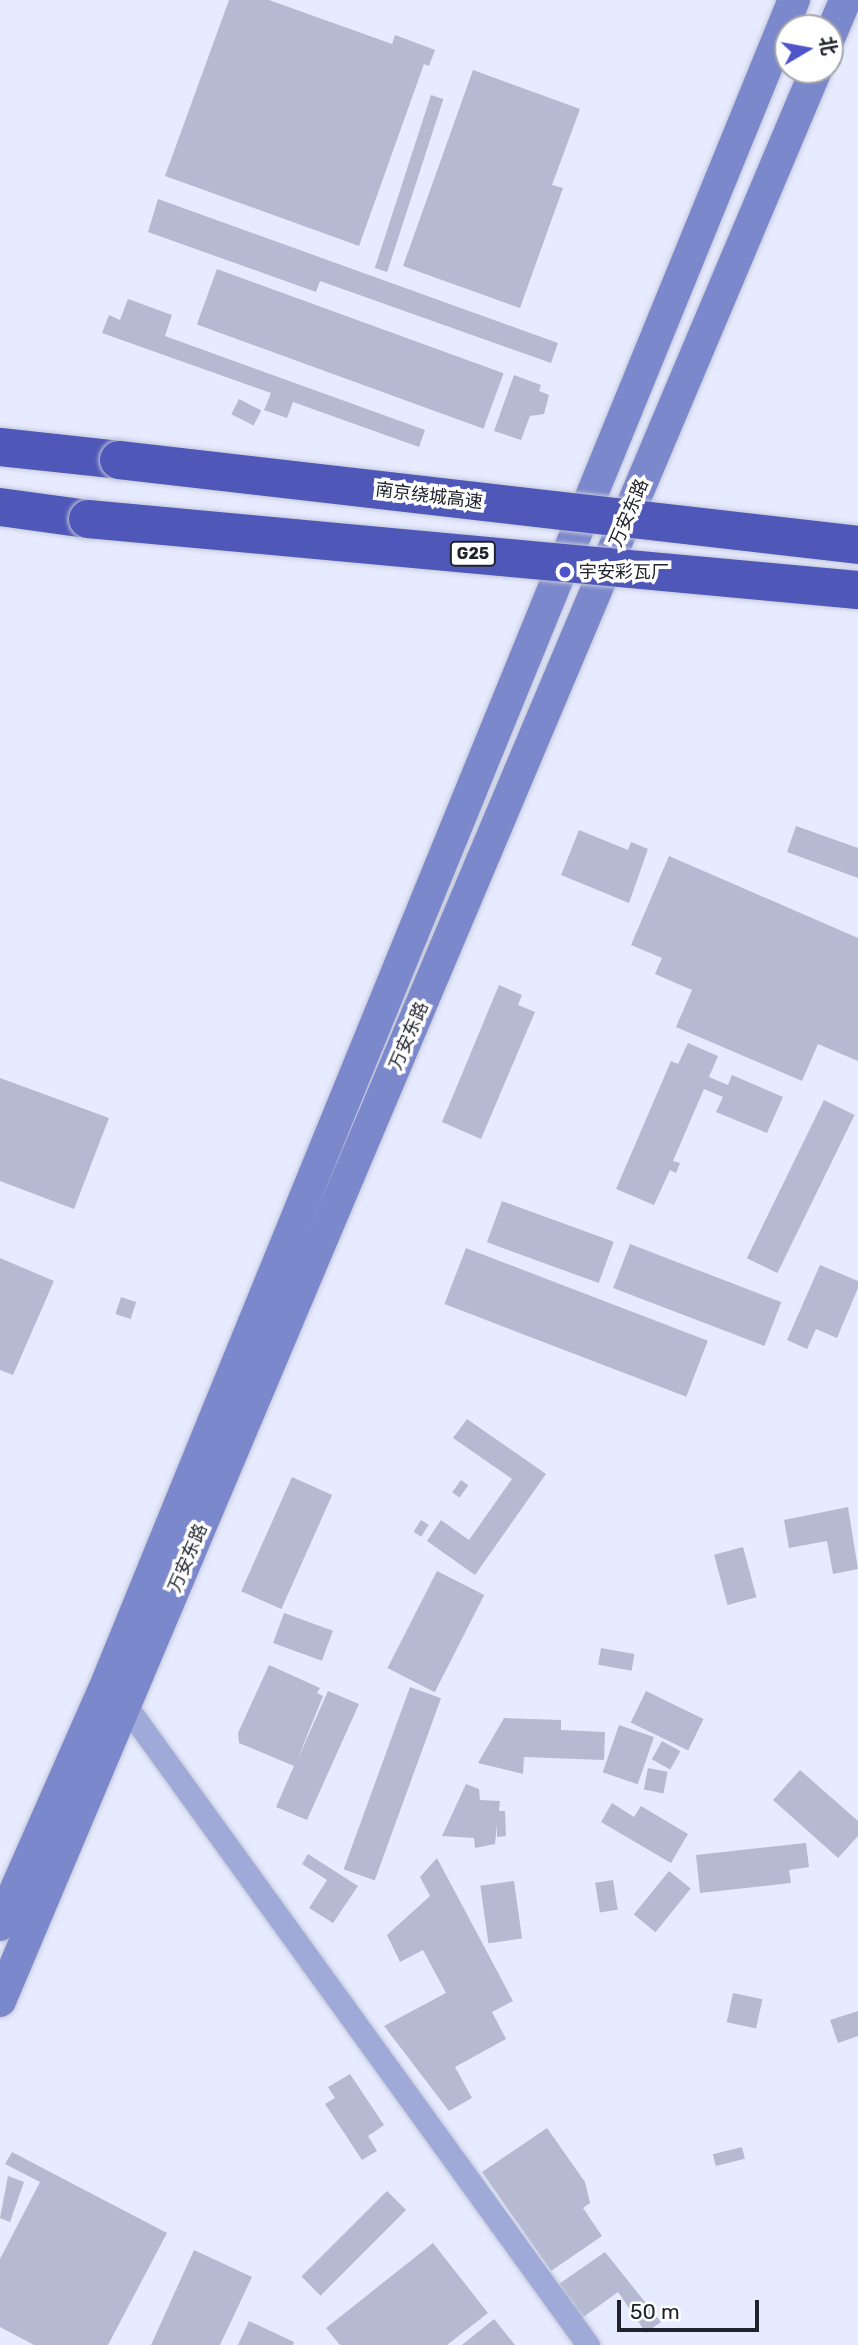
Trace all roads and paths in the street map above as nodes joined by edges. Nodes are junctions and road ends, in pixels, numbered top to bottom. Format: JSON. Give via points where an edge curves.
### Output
{"nodes":[{"id":1,"x":794,"y":0,"type":"edge"},
{"id":2,"x":810,"y":84,"type":"edge"},
{"id":3,"x":0,"y":447,"type":"edge"},
{"id":4,"x":0,"y":507,"type":"edge"},
{"id":5,"x":858,"y":545,"type":"edge"},
{"id":6,"x":858,"y":590,"type":"edge"},
{"id":7,"x":114,"y":1699,"type":"junction"},
{"id":8,"x":0,"y":1924,"type":"edge"},
{"id":9,"x":0,"y":2001,"type":"edge"},
{"id":10,"x":588,"y":2345,"type":"edge"}],
"edges":[{"from":1,"to":7,"type":"main road","name":"万安东路"},
{"from":2,"to":7,"type":"main road","name":"万安东路"},
{"from":3,"to":5,"type":"highway","name":"南京绕城高速","bridge":true},
{"from":4,"to":6,"type":"highway","number":"G25","bridge":true},
{"from":7,"to":8,"type":"main road","name":"万安东路"},
{"from":7,"to":9,"type":"main road","name":"万安东路"},
{"from":7,"to":10,"type":"street"}]}
